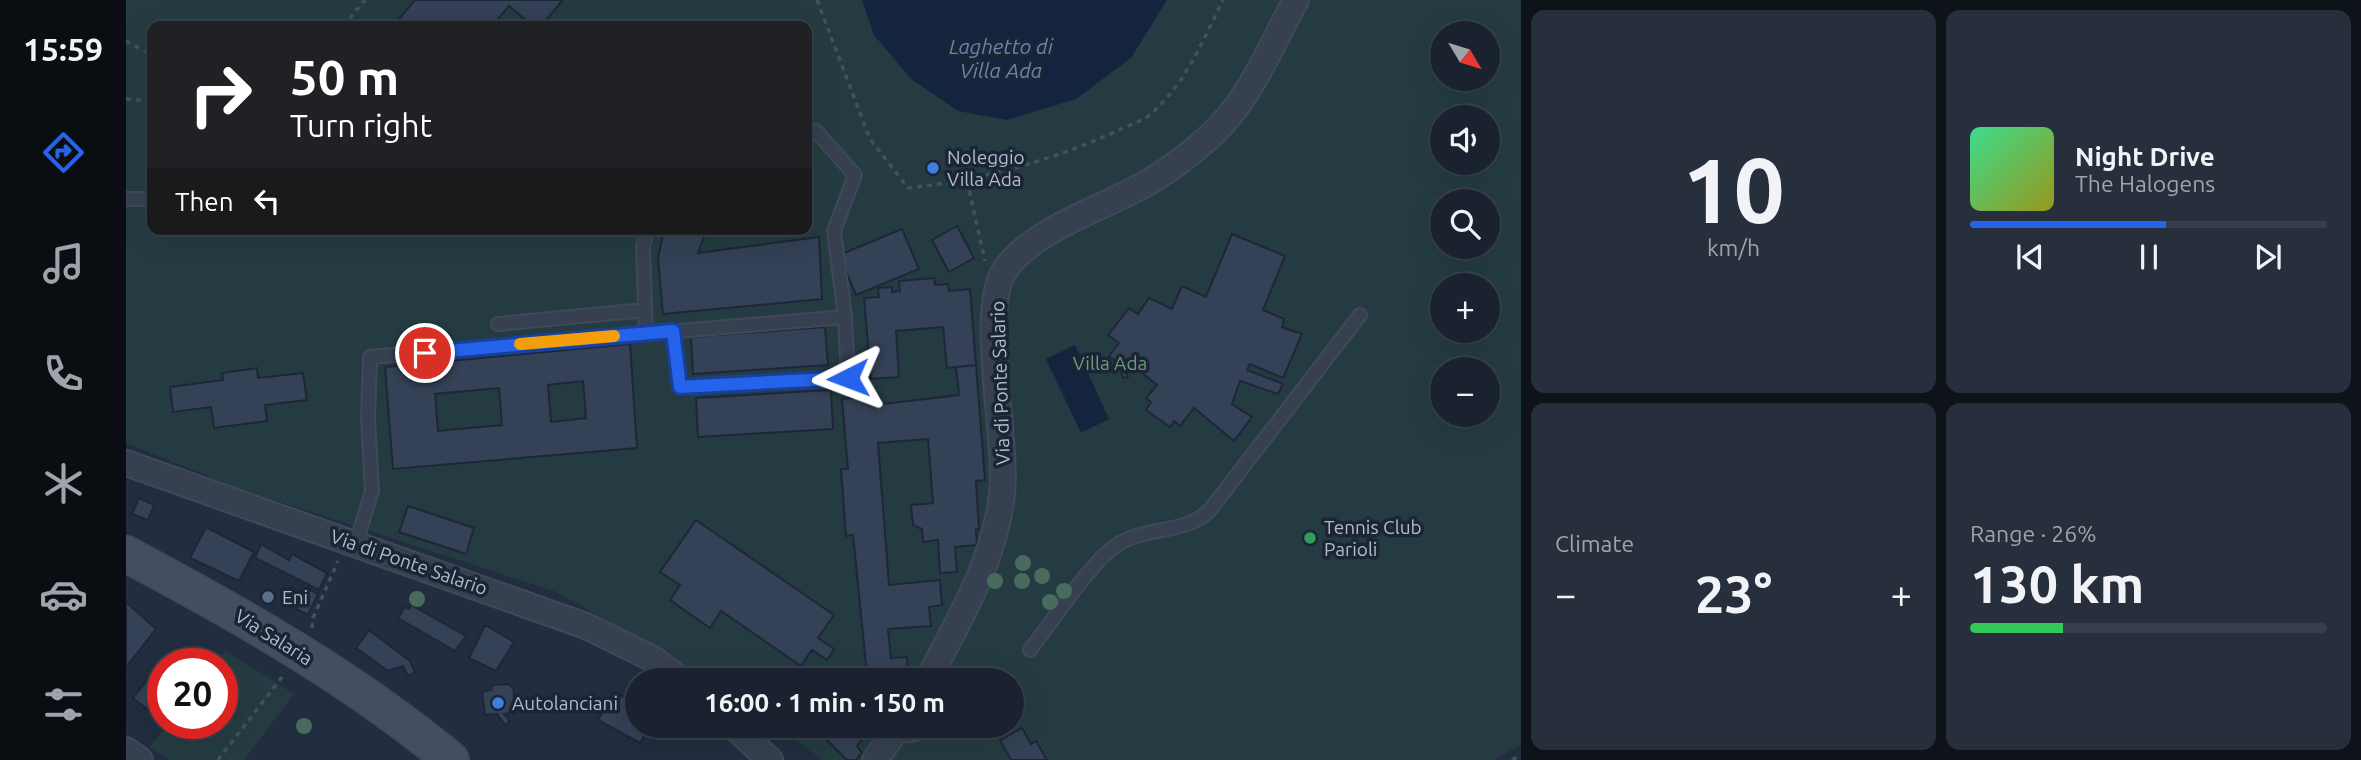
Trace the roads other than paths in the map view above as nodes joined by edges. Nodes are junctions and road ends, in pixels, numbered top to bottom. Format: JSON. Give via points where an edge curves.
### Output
{"nodes":[{"id":1,"x":1296,"y":0,"type":"edge"},
{"id":2,"x":812,"y":131,"type":"edge"},
{"id":3,"x":126,"y":199,"type":"edge"},
{"id":4,"x":147,"y":199,"type":"edge"},
{"id":5,"x":646,"y":235,"type":"edge"},
{"id":6,"x":645,"y":310,"type":"junction"},
{"id":7,"x":1360,"y":316,"type":"dead end"},
{"id":8,"x":845,"y":317,"type":"junction"},
{"id":9,"x":498,"y":324,"type":"dead end"},
{"id":10,"x":673,"y":331,"type":"junction"},
{"id":11,"x":646,"y":334,"type":"junction"},
{"id":12,"x":126,"y":463,"type":"edge"},
{"id":13,"x":356,"y":543,"type":"junction"},
{"id":14,"x":126,"y":554,"type":"edge"},
{"id":15,"x":1030,"y":650,"type":"dead end"},
{"id":16,"x":665,"y":668,"type":"edge"},
{"id":17,"x":934,"y":668,"type":"edge"},
{"id":18,"x":415,"y":731,"type":"junction"},
{"id":19,"x":746,"y":738,"type":"edge"},
{"id":20,"x":891,"y":738,"type":"edge"},
{"id":21,"x":126,"y":750,"type":"edge"},
{"id":22,"x":140,"y":760,"type":"edge"},
{"id":23,"x":451,"y":760,"type":"edge"},
{"id":24,"x":472,"y":760,"type":"edge"},
{"id":25,"x":770,"y":760,"type":"edge"},
{"id":26,"x":875,"y":760,"type":"edge"}],
"edges":[{"from":1,"to":17,"type":"street","name":"Via di Ponte Salario","via":[[1225,121],[1150,182],[1029,247],[1004,271],[996,293],[994,323],[1001,498],[980,576]]},
{"from":2,"to":8,"type":"lane","via":[[855,175],[834,231]]},
{"from":3,"to":4,"type":"lane"},
{"from":5,"to":6,"type":"lane"},
{"from":6,"to":9,"type":"lane"},
{"from":6,"to":11,"type":"lane"},
{"from":7,"to":15,"type":"lane","via":[[1210,510],[1191,524],[1134,536],[1111,549]]},
{"from":8,"to":10,"type":"lane"},
{"from":8,"to":10,"type":"lane","via":[[848,378],[680,387]]},
{"from":10,"to":11,"type":"lane"},
{"from":11,"to":13,"type":"lane","via":[[370,357],[372,491]]},
{"from":12,"to":13,"type":"street","name":"Via di Ponte Salario"},
{"from":13,"to":16,"type":"street","name":"Via di Ponte Salario","via":[[586,626]]},
{"from":14,"to":18,"type":"main road","name":"Via Salaria","via":[[249,621]]},
{"from":18,"to":23,"type":"main road","name":"Via Salaria"},
{"from":18,"to":24,"type":"main road","name":"Via Salaria"},
{"from":19,"to":25,"type":"street"},
{"from":20,"to":26,"type":"street"},
{"from":21,"to":22,"type":"street"}]}
